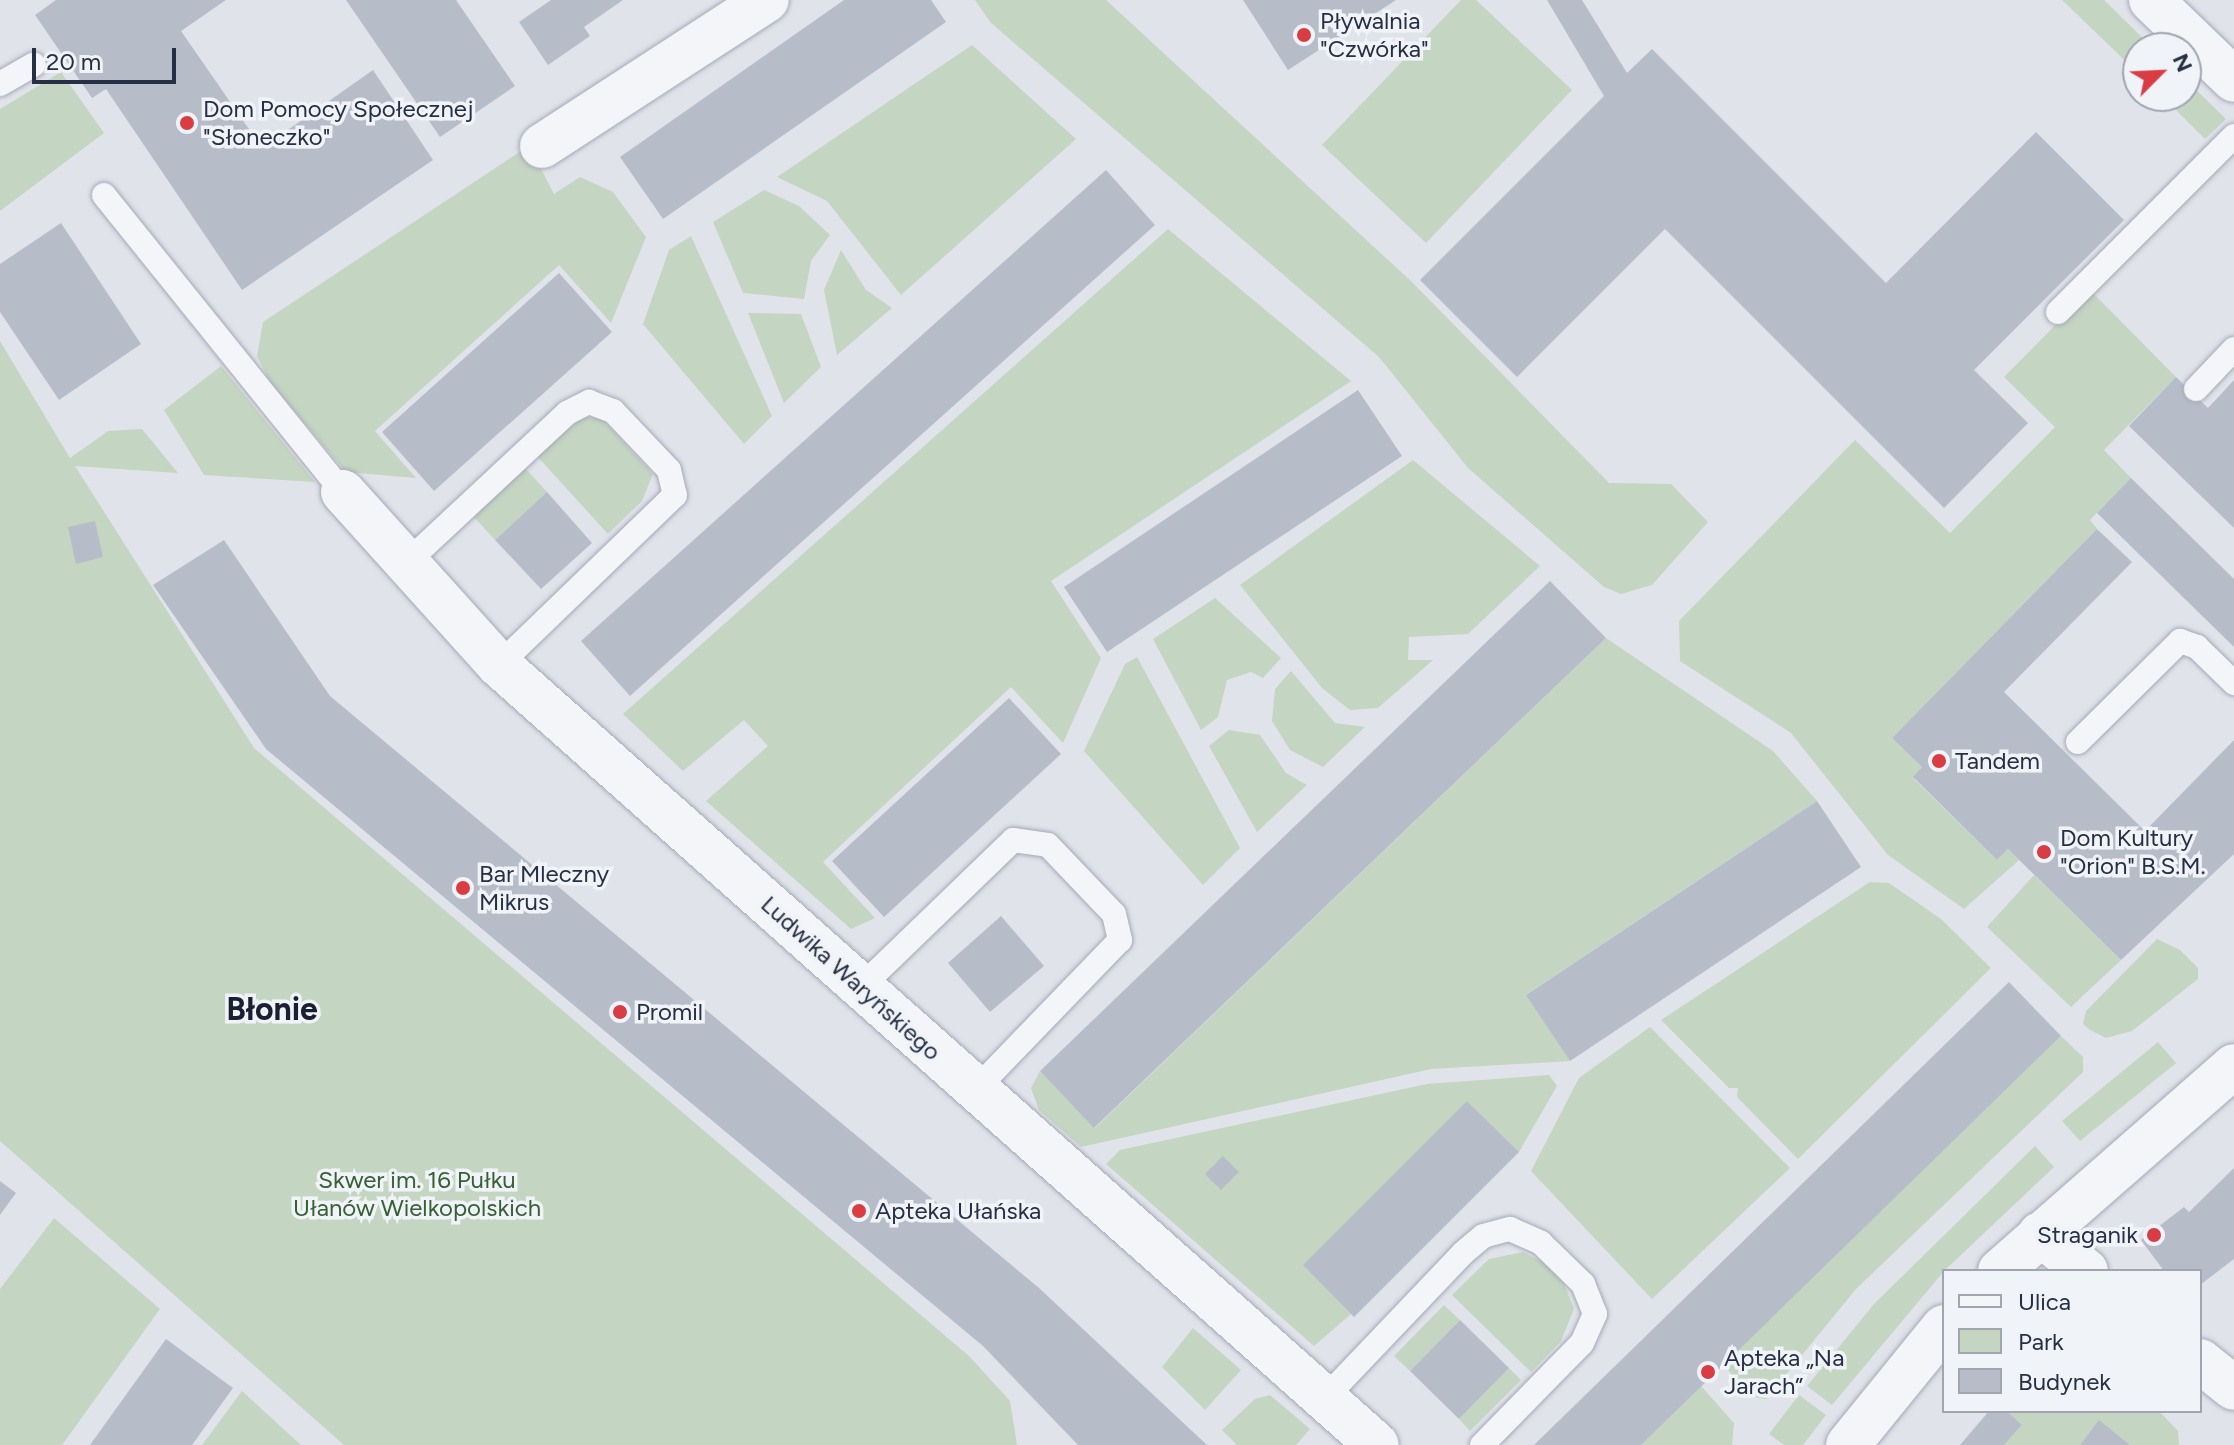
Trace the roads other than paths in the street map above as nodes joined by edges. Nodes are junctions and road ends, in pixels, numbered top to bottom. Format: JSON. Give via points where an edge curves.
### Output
{"nodes":[{"id":1,"x":767,"y":0,"type":"edge"},
{"id":2,"x":2151,"y":0,"type":"edge"},
{"id":3,"x":34,"y":64,"type":"dead end"},
{"id":4,"x":2234,"y":80,"type":"edge"},
{"id":5,"x":0,"y":84,"type":"edge"},
{"id":6,"x":2234,"y":136,"type":"edge"},
{"id":7,"x":542,"y":146,"type":"dead end"},
{"id":8,"x":104,"y":195,"type":"dead end"},
{"id":9,"x":2058,"y":312,"type":"dead end"},
{"id":10,"x":2234,"y":349,"type":"edge"},
{"id":11,"x":2196,"y":389,"type":"dead end"},
{"id":12,"x":343,"y":492,"type":"joint"},
{"id":13,"x":403,"y":566,"type":"junction"},
{"id":14,"x":499,"y":665,"type":"junction"},
{"id":15,"x":2234,"y":683,"type":"edge"},
{"id":16,"x":2078,"y":742,"type":"dead end"},
{"id":17,"x":862,"y":986,"type":"junction"},
{"id":18,"x":2234,"y":1066,"type":"edge"},
{"id":19,"x":975,"y":1090,"type":"junction"},
{"id":20,"x":2040,"y":1234,"type":"junction"},
{"id":21,"x":2002,"y":1269,"type":"edge"},
{"id":22,"x":2084,"y":1269,"type":"edge"},
{"id":23,"x":1942,"y":1329,"type":"edge"},
{"id":24,"x":2202,"y":1363,"type":"edge"},
{"id":25,"x":2234,"y":1388,"type":"edge"},
{"id":26,"x":1325,"y":1398,"type":"junction"},
{"id":27,"x":1377,"y":1445,"type":"edge"},
{"id":28,"x":1482,"y":1445,"type":"edge"},
{"id":29,"x":1848,"y":1445,"type":"edge"}],
"edges":[{"from":1,"to":7,"type":"street"},
{"from":2,"to":4,"type":"street"},
{"from":3,"to":5,"type":"lane"},
{"from":6,"to":9,"type":"lane"},
{"from":8,"to":12,"type":"lane"},
{"from":10,"to":11,"type":"lane"},
{"from":12,"to":13,"type":"street","name":"Ludwika Waryńskiego"},
{"from":13,"to":14,"type":"street","name":"Ludwika Waryńskiego"},
{"from":13,"to":14,"type":"lane","via":[[567,413],[589,402],[613,411],[669,470],[675,495]]},
{"from":14,"to":17,"type":"street","name":"Ludwika Waryńskiego"},
{"from":15,"to":16,"type":"lane","via":[[2197,647],[2180,641]]},
{"from":17,"to":19,"type":"street","name":"Ludwika Waryńskiego"},
{"from":17,"to":19,"type":"lane","via":[[1013,840],[1048,845],[1114,914],[1120,940]]},
{"from":18,"to":20,"type":"street"},
{"from":19,"to":26,"type":"street","name":"Ludwika Waryńskiego"},
{"from":20,"to":21,"type":"street"},
{"from":20,"to":22,"type":"street"},
{"from":23,"to":29,"type":"street"},
{"from":24,"to":25,"type":"street"},
{"from":26,"to":27,"type":"street","name":"Ludwika Waryńskiego"},
{"from":26,"to":28,"type":"lane","via":[[1463,1253],[1483,1236],[1510,1229],[1541,1243],[1583,1284],[1595,1314],[1582,1343]]}]}
